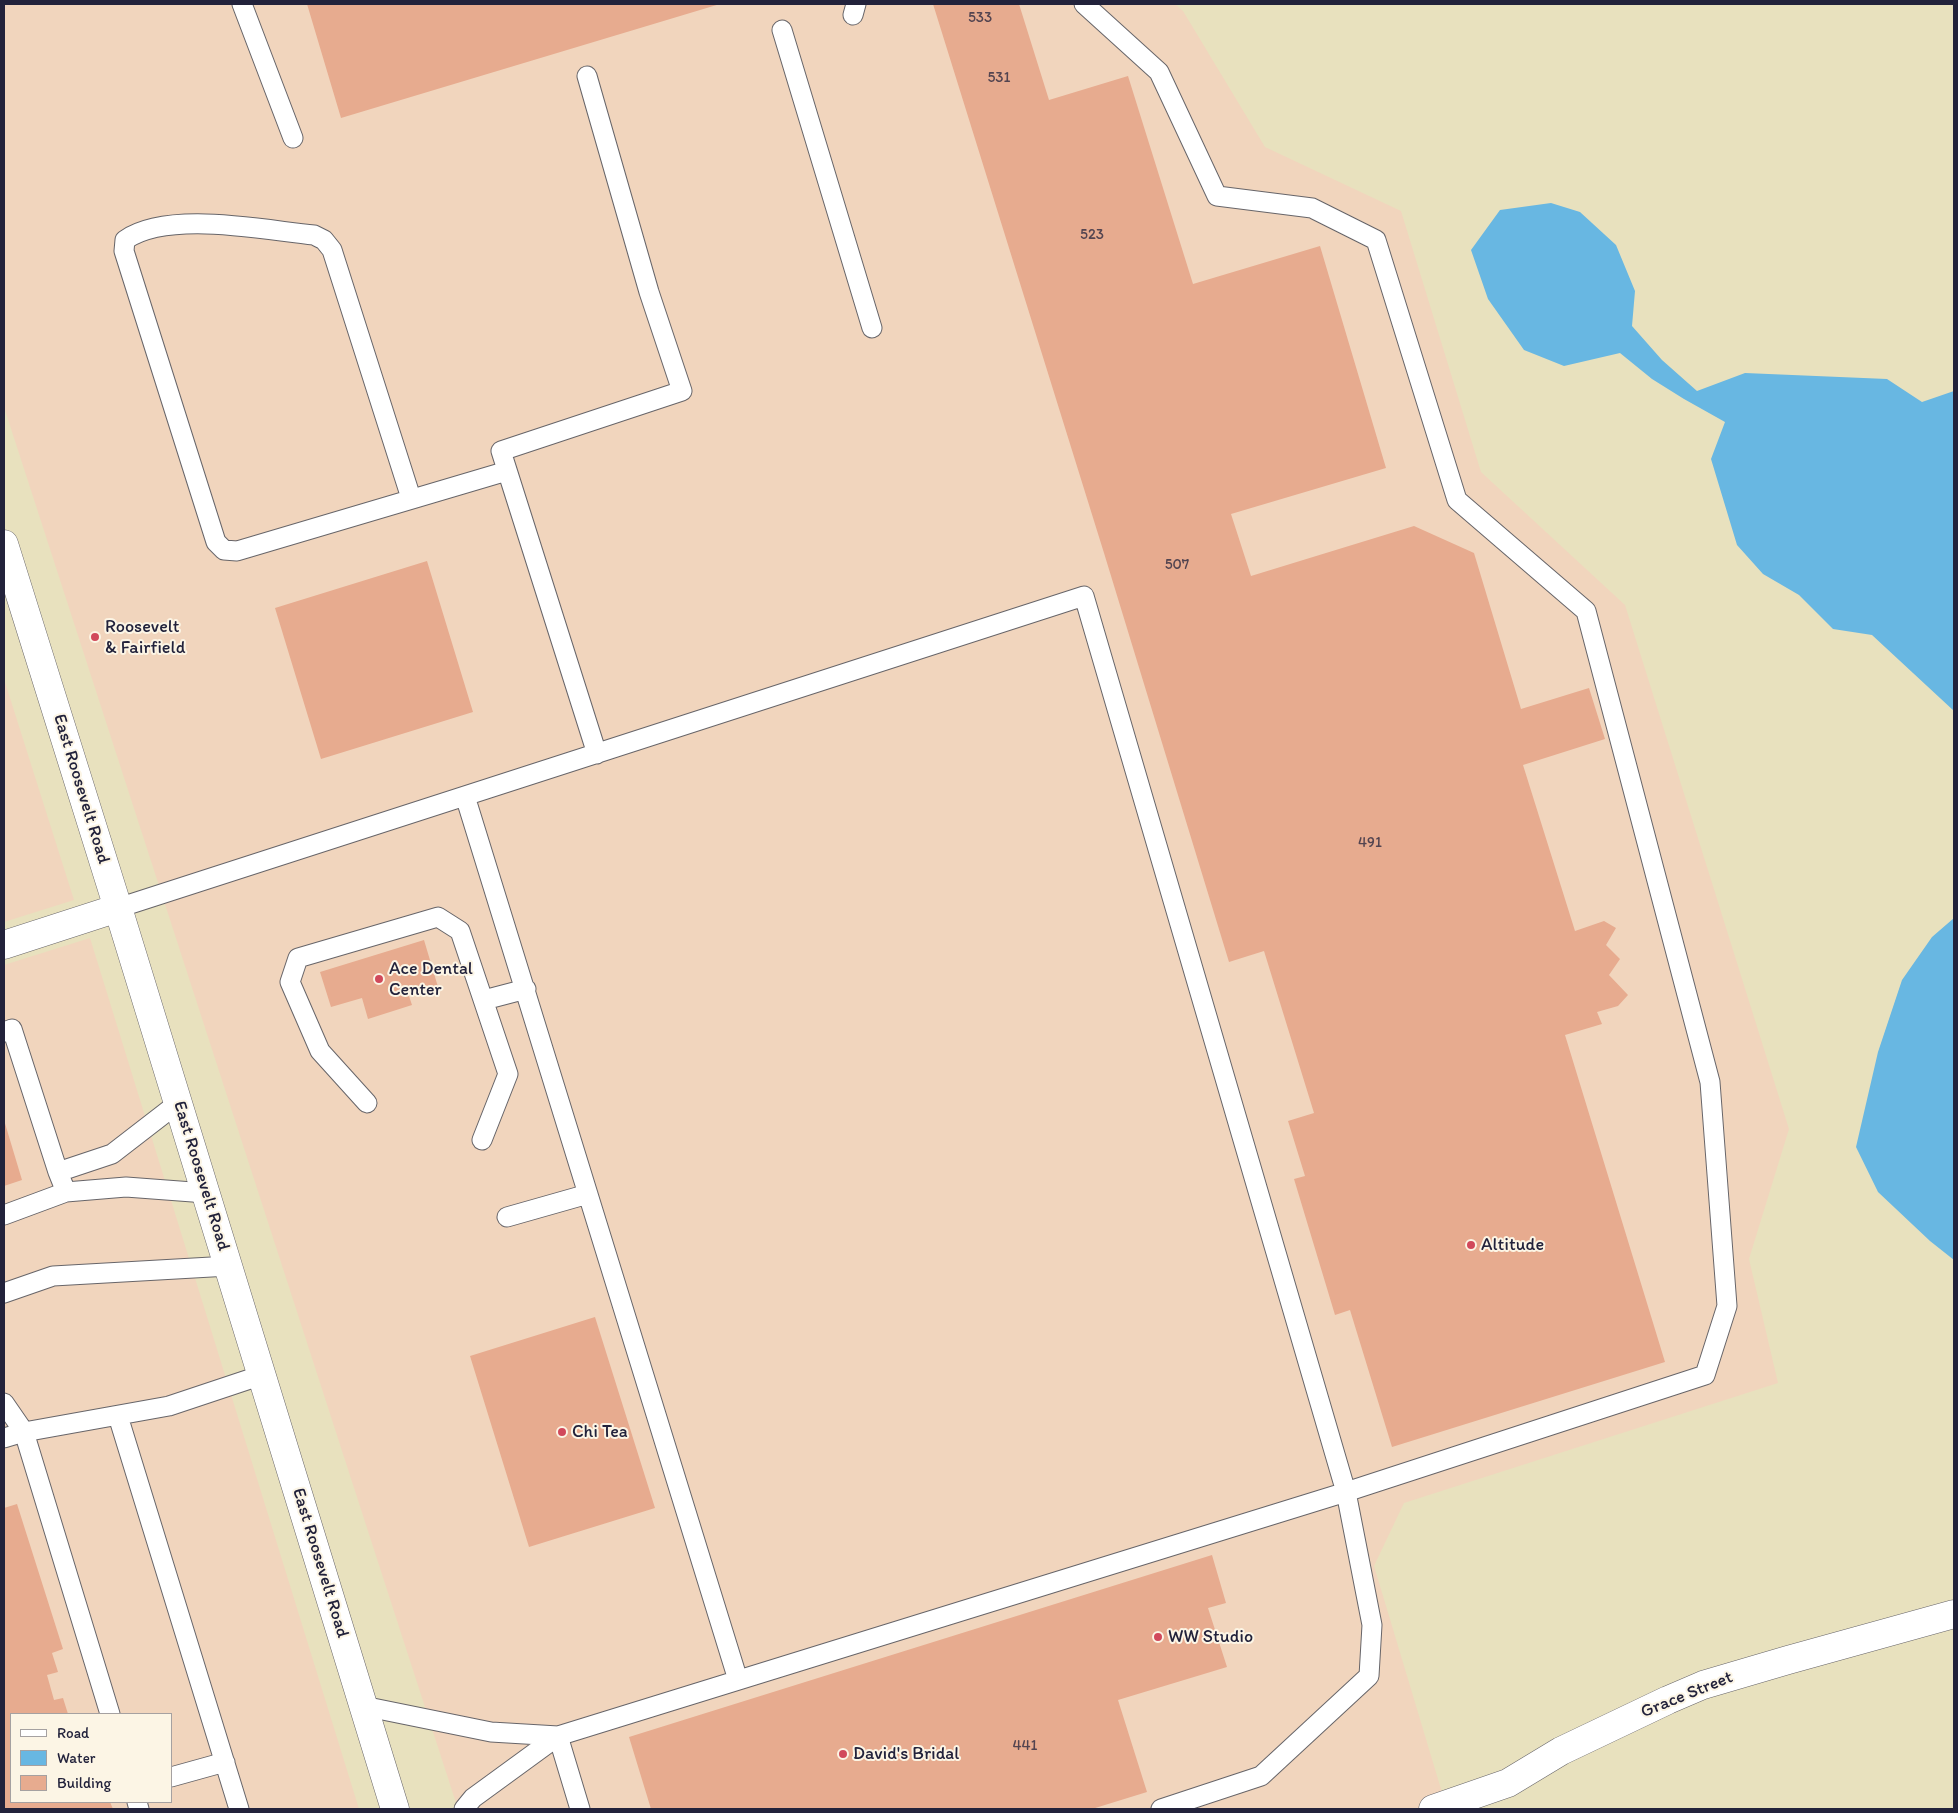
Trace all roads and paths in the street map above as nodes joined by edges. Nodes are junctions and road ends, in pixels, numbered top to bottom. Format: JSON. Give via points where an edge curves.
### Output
{"nodes":[{"id":1,"x":242,"y":4,"type":"edge"},
{"id":2,"x":1084,"y":4,"type":"edge"},
{"id":3,"x":782,"y":30,"type":"dead end"},
{"id":4,"x":587,"y":76,"type":"dead end"},
{"id":5,"x":294,"y":138,"type":"dead end"},
{"id":6,"x":872,"y":328,"type":"dead end"},
{"id":7,"x":507,"y":471,"type":"junction"},
{"id":8,"x":411,"y":498,"type":"junction"},
{"id":9,"x":4,"y":544,"type":"edge"},
{"id":10,"x":597,"y":754,"type":"junction"},
{"id":11,"x":465,"y":796,"type":"junction"},
{"id":12,"x":118,"y":908,"type":"junction"},
{"id":13,"x":4,"y":945,"type":"edge"},
{"id":14,"x":526,"y":989,"type":"junction"},
{"id":15,"x":484,"y":1000,"type":"junction"},
{"id":16,"x":4,"y":1032,"type":"edge"},
{"id":17,"x":367,"y":1103,"type":"dead end"},
{"id":18,"x":178,"y":1104,"type":"junction"},
{"id":19,"x":482,"y":1140,"type":"dead end"},
{"id":20,"x":58,"y":1172,"type":"junction"},
{"id":21,"x":66,"y":1192,"type":"junction"},
{"id":22,"x":206,"y":1193,"type":"junction"},
{"id":23,"x":588,"y":1194,"type":"junction"},
{"id":24,"x":4,"y":1215,"type":"edge"},
{"id":25,"x":507,"y":1217,"type":"dead end"},
{"id":26,"x":229,"y":1266,"type":"junction"},
{"id":27,"x":4,"y":1293,"type":"edge"},
{"id":28,"x":262,"y":1374,"type":"junction"},
{"id":29,"x":4,"y":1403,"type":"edge"},
{"id":30,"x":118,"y":1416,"type":"junction"},
{"id":31,"x":24,"y":1432,"type":"junction"},
{"id":32,"x":4,"y":1438,"type":"edge"},
{"id":33,"x":1346,"y":1492,"type":"junction"},
{"id":34,"x":1954,"y":1614,"type":"edge"},
{"id":35,"x":738,"y":1680,"type":"junction"},
{"id":36,"x":363,"y":1706,"type":"junction"},
{"id":37,"x":110,"y":1713,"type":"edge"},
{"id":38,"x":558,"y":1736,"type":"junction"},
{"id":39,"x":224,"y":1762,"type":"junction"},
{"id":40,"x":172,"y":1777,"type":"edge"},
{"id":41,"x":239,"y":1809,"type":"edge"},
{"id":42,"x":396,"y":1809,"type":"edge"},
{"id":43,"x":464,"y":1809,"type":"edge"},
{"id":44,"x":580,"y":1809,"type":"edge"},
{"id":45,"x":1161,"y":1809,"type":"edge"},
{"id":46,"x":1433,"y":1809,"type":"edge"}],
"edges":[{"from":1,"to":5,"type":"lane"},
{"from":2,"to":33,"type":"lane","via":[[1159,72],[1217,196],[1312,208],[1376,240],[1457,500],[1586,611],[1710,1082],[1727,1306],[1705,1376]]},
{"from":3,"to":6,"type":"lane"},
{"from":4,"to":7,"type":"lane","via":[[649,292],[682,391],[501,451]]},
{"from":7,"to":8,"type":"lane"},
{"from":7,"to":10,"type":"lane"},
{"from":8,"to":8,"type":"lane","via":[[237,551],[224,550],[216,542],[124,251],[125,240],[134,234],[177,223],[314,235],[324,240],[332,250]]},
{"from":9,"to":12,"type":"main road","name":"East Roosevelt Road"},
{"from":10,"to":11,"type":"lane"},
{"from":10,"to":33,"type":"lane","via":[[1084,596]]},
{"from":11,"to":12,"type":"lane"},
{"from":11,"to":14,"type":"lane"},
{"from":12,"to":13,"type":"main road"},
{"from":12,"to":18,"type":"main road","name":"East Roosevelt Road"},
{"from":14,"to":15,"type":"lane"},
{"from":14,"to":23,"type":"lane"},
{"from":15,"to":17,"type":"lane","via":[[460,931],[438,917],[298,958],[290,982],[320,1050]]},
{"from":15,"to":19,"type":"lane","via":[[508,1074]]},
{"from":16,"to":20,"type":"lane","via":[[12,1029]]},
{"from":18,"to":20,"type":"lane","via":[[112,1154]]},
{"from":18,"to":22,"type":"main road","name":"East Roosevelt Road"},
{"from":20,"to":21,"type":"lane"},
{"from":21,"to":22,"type":"lane","via":[[126,1187]]},
{"from":21,"to":24,"type":"lane"},
{"from":22,"to":26,"type":"main road","name":"East Roosevelt Road"},
{"from":23,"to":25,"type":"lane"},
{"from":23,"to":35,"type":"lane"},
{"from":26,"to":27,"type":"lane","via":[[53,1276]]},
{"from":26,"to":28,"type":"main road","name":"East Roosevelt Road"},
{"from":28,"to":30,"type":"lane","via":[[169,1406]]},
{"from":28,"to":36,"type":"main road","name":"East Roosevelt Road"},
{"from":29,"to":31,"type":"lane"},
{"from":30,"to":31,"type":"lane"},
{"from":30,"to":39,"type":"lane"},
{"from":31,"to":32,"type":"lane"},
{"from":31,"to":37,"type":"lane"},
{"from":33,"to":35,"type":"lane"},
{"from":33,"to":45,"type":"lane","via":[[1372,1625],[1369,1676],[1262,1776]]},
{"from":34,"to":46,"type":"main road","name":"Grace Street","via":[[1703,1686],[1561,1751],[1508,1783]]},
{"from":35,"to":38,"type":"lane"},
{"from":36,"to":38,"type":"lane","via":[[491,1732]]},
{"from":36,"to":42,"type":"main road","name":"East Roosevelt Road"},
{"from":38,"to":43,"type":"lane","via":[[473,1798]]},
{"from":38,"to":44,"type":"lane"},
{"from":39,"to":40,"type":"lane"},
{"from":39,"to":41,"type":"lane"}]}
